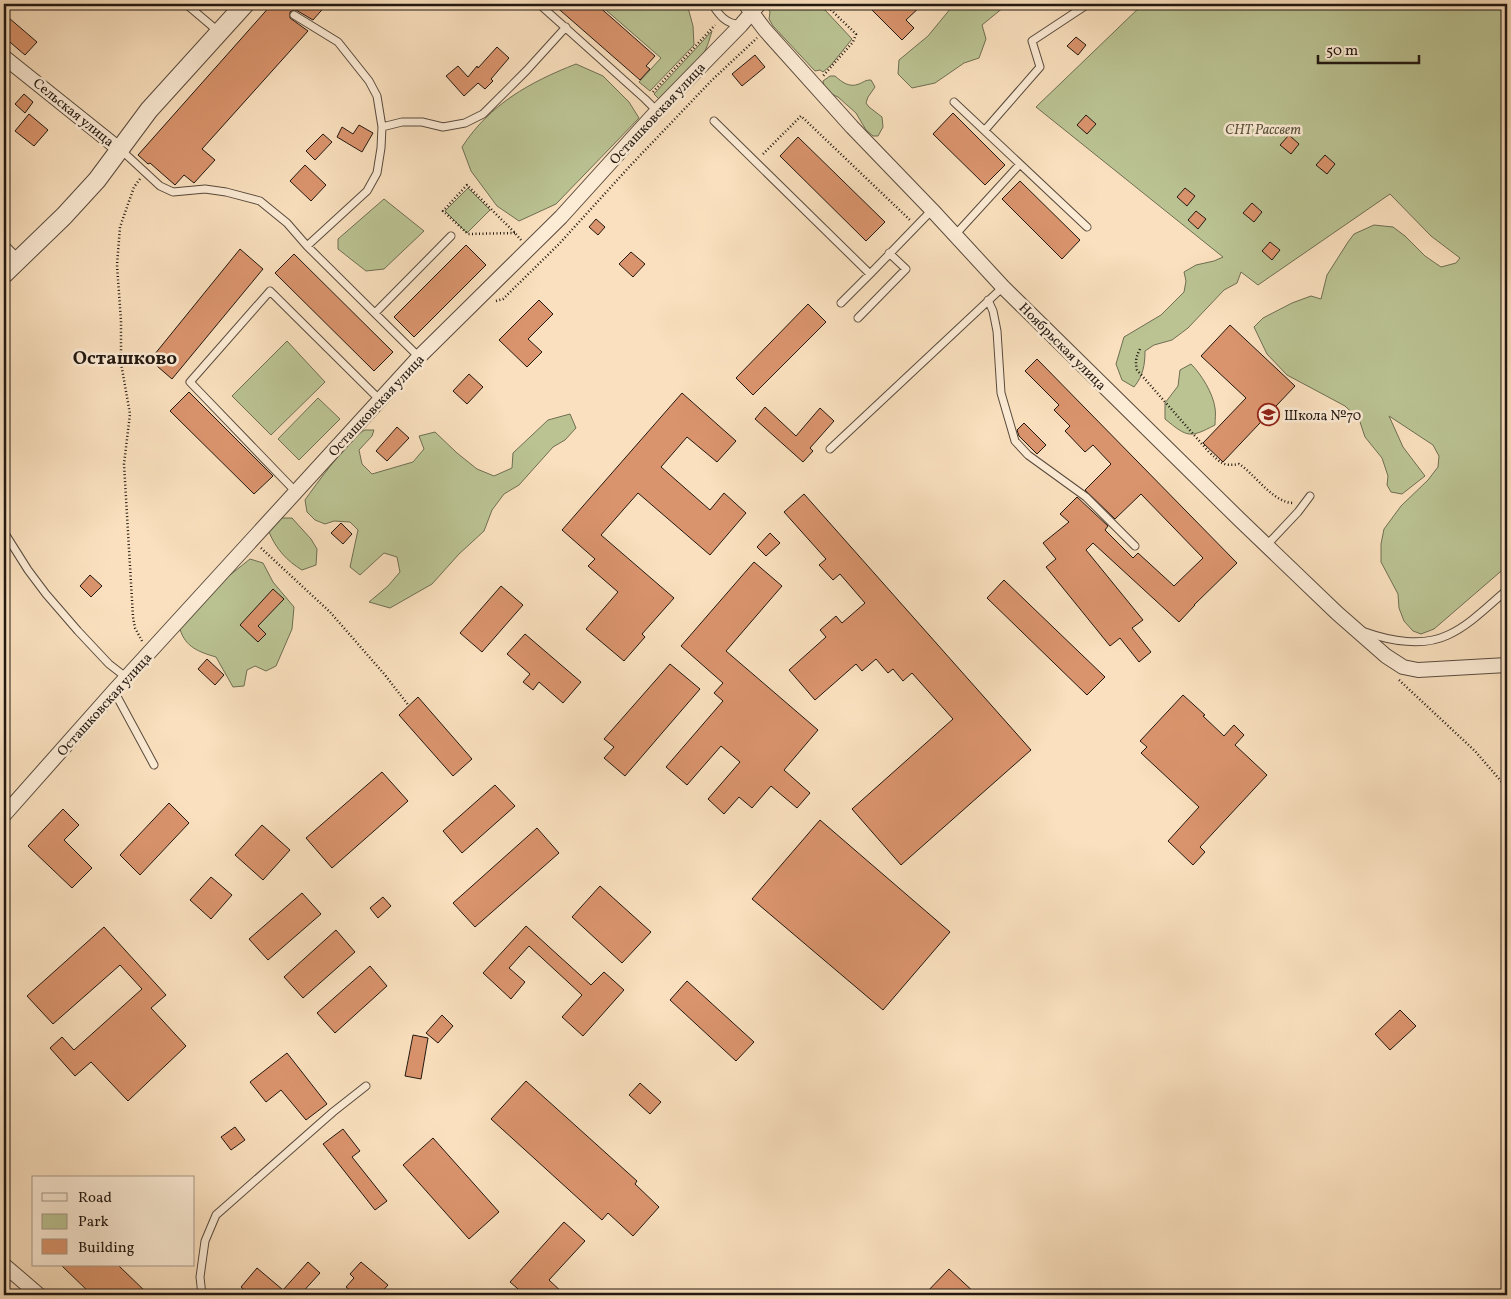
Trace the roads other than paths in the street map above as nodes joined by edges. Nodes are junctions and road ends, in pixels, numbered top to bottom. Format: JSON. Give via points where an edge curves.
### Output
{"nodes":[{"id":1,"x":186,"y":4,"type":"edge"},
{"id":2,"x":245,"y":4,"type":"edge"},
{"id":3,"x":539,"y":4,"type":"edge"},
{"id":4,"x":712,"y":4,"type":"edge"},
{"id":5,"x":1088,"y":4,"type":"edge"},
{"id":6,"x":752,"y":6,"type":"edge"},
{"id":7,"x":294,"y":15,"type":"dead end"},
{"id":8,"x":741,"y":25,"type":"junction"},
{"id":9,"x":566,"y":27,"type":"junction"},
{"id":10,"x":220,"y":32,"type":"junction"},
{"id":11,"x":4,"y":57,"type":"edge"},
{"id":12,"x":954,"y":102,"type":"dead end"},
{"id":13,"x":657,"y":111,"type":"junction"},
{"id":14,"x":714,"y":121,"type":"dead end"},
{"id":15,"x":382,"y":127,"type":"junction"},
{"id":16,"x":985,"y":130,"type":"junction"},
{"id":17,"x":120,"y":149,"type":"junction"},
{"id":18,"x":1020,"y":164,"type":"junction"},
{"id":19,"x":932,"y":210,"type":"junction"},
{"id":20,"x":1087,"y":227,"type":"dead end"},
{"id":21,"x":955,"y":234,"type":"junction"},
{"id":22,"x":451,"y":236,"type":"dead end"},
{"id":23,"x":4,"y":244,"type":"edge"},
{"id":24,"x":307,"y":246,"type":"junction"},
{"id":25,"x":889,"y":253,"type":"junction"},
{"id":26,"x":20,"y":259,"type":"junction"},
{"id":27,"x":4,"y":274,"type":"edge"},
{"id":28,"x":870,"y":274,"type":"junction"},
{"id":29,"x":1003,"y":287,"type":"junction"},
{"id":30,"x":988,"y":300,"type":"junction"},
{"id":31,"x":841,"y":303,"type":"dead end"},
{"id":32,"x":375,"y":313,"type":"junction"},
{"id":33,"x":858,"y":318,"type":"dead end"},
{"id":34,"x":420,"y":357,"type":"junction"},
{"id":35,"x":380,"y":400,"type":"junction"},
{"id":36,"x":830,"y":449,"type":"dead end"},
{"id":37,"x":296,"y":492,"type":"junction"},
{"id":38,"x":1310,"y":496,"type":"dead end"},
{"id":39,"x":4,"y":532,"type":"edge"},
{"id":40,"x":1135,"y":546,"type":"dead end"},
{"id":41,"x":1266,"y":546,"type":"junction"},
{"id":42,"x":1507,"y":590,"type":"edge"},
{"id":43,"x":1355,"y":628,"type":"junction"},
{"id":44,"x":1507,"y":665,"type":"edge"},
{"id":45,"x":127,"y":678,"type":"junction"},
{"id":46,"x":114,"y":691,"type":"junction"},
{"id":47,"x":154,"y":766,"type":"dead end"},
{"id":48,"x":4,"y":815,"type":"edge"},
{"id":49,"x":366,"y":1086,"type":"dead end"},
{"id":50,"x":4,"y":1266,"type":"edge"},
{"id":51,"x":39,"y":1295,"type":"edge"},
{"id":52,"x":202,"y":1295,"type":"edge"}],
"edges":[{"from":1,"to":10,"type":"lane"},
{"from":2,"to":10,"type":"street"},
{"from":3,"to":9,"type":"lane"},
{"from":4,"to":8,"type":"lane","via":[[724,20]]},
{"from":5,"to":16,"type":"lane","via":[[1032,41],[1040,67]]},
{"from":6,"to":8,"type":"street","name":"Осташковская улица"},
{"from":6,"to":19,"type":"street","name":"Ноябрьская улица","via":[[765,30]]},
{"from":7,"to":15,"type":"lane","via":[[338,42],[369,81],[377,96]]},
{"from":8,"to":13,"type":"street","name":"Осташковская улица"},
{"from":9,"to":13,"type":"lane"},
{"from":9,"to":15,"type":"lane","via":[[483,114],[443,127],[402,122]]},
{"from":10,"to":17,"type":"street","via":[[149,110]]},
{"from":11,"to":17,"type":"street","name":"Сельская улица"},
{"from":12,"to":16,"type":"lane"},
{"from":13,"to":34,"type":"street","name":"Осташковская улица","via":[[561,217]]},
{"from":14,"to":28,"type":"lane"},
{"from":15,"to":24,"type":"lane","via":[[377,173],[367,191]]},
{"from":16,"to":18,"type":"lane"},
{"from":17,"to":24,"type":"lane","via":[[160,186],[173,192],[205,189],[260,201],[287,223]]},
{"from":17,"to":26,"type":"street","via":[[97,180]]},
{"from":18,"to":20,"type":"lane"},
{"from":18,"to":21,"type":"lane"},
{"from":19,"to":21,"type":"street","name":"Ноябрьская улица"},
{"from":19,"to":25,"type":"lane"},
{"from":21,"to":29,"type":"street","name":"Ноябрьская улица"},
{"from":22,"to":32,"type":"lane"},
{"from":23,"to":26,"type":"lane"},
{"from":24,"to":32,"type":"lane"},
{"from":25,"to":28,"type":"lane"},
{"from":25,"to":33,"type":"lane","via":[[906,269]]},
{"from":26,"to":27,"type":"street"},
{"from":28,"to":31,"type":"lane"},
{"from":29,"to":30,"type":"lane"},
{"from":29,"to":41,"type":"street","name":"Ноябрьская улица"},
{"from":30,"to":36,"type":"lane"},
{"from":30,"to":40,"type":"lane","via":[[997,331],[1001,393],[1015,441],[1028,455],[1086,497]]},
{"from":32,"to":34,"type":"lane"},
{"from":34,"to":35,"type":"street","name":"Осташковская улица"},
{"from":35,"to":37,"type":"street","name":"Осташковская улица"},
{"from":35,"to":37,"type":"lane","via":[[270,290],[190,382]]},
{"from":37,"to":45,"type":"street","name":"Осташковская улица"},
{"from":38,"to":41,"type":"lane"},
{"from":39,"to":45,"type":"lane","via":[[46,594],[109,664]]},
{"from":41,"to":43,"type":"street","name":"Ноябрьская улица"},
{"from":42,"to":43,"type":"lane","via":[[1448,635],[1424,642],[1398,640]]},
{"from":43,"to":44,"type":"street","name":"Ноябрьская улица","via":[[1398,671]]},
{"from":45,"to":46,"type":"street","name":"Осташковская улица"},
{"from":46,"to":47,"type":"lane"},
{"from":46,"to":48,"type":"street","name":"Осташковская улица"},
{"from":49,"to":52,"type":"lane","via":[[216,1215],[205,1241],[200,1277]]},
{"from":50,"to":51,"type":"street"}]}
